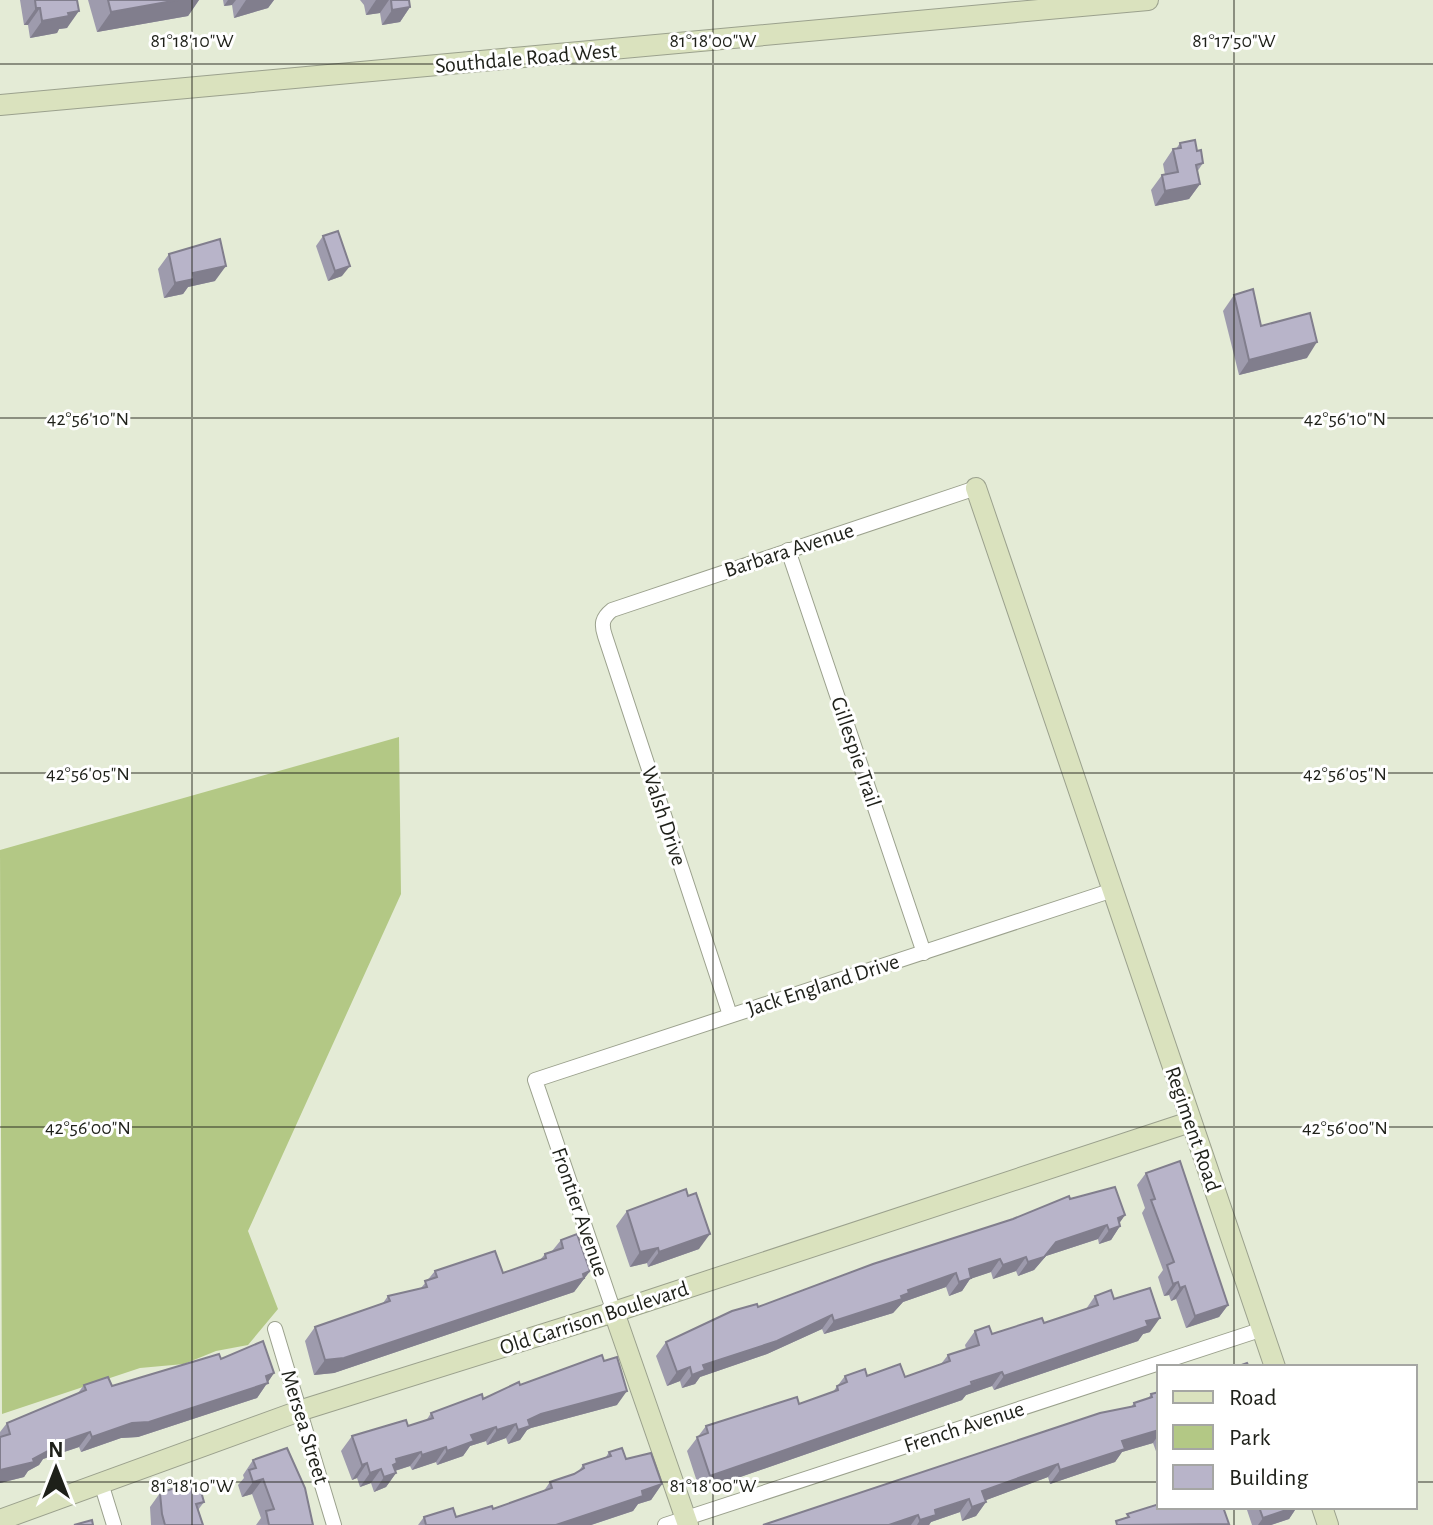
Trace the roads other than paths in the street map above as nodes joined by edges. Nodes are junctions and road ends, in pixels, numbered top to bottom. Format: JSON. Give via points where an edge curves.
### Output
{"nodes":[{"id":1,"x":1148,"y":0,"type":"edge"},
{"id":2,"x":0,"y":105,"type":"edge"},
{"id":3,"x":976,"y":488,"type":"joint"},
{"id":4,"x":788,"y":550,"type":"junction"},
{"id":5,"x":604,"y":616,"type":"joint"},
{"id":6,"x":1110,"y":891,"type":"junction"},
{"id":7,"x":924,"y":953,"type":"junction"},
{"id":8,"x":730,"y":1015,"type":"junction"},
{"id":9,"x":535,"y":1080,"type":"joint"},
{"id":10,"x":1190,"y":1122,"type":"junction"},
{"id":11,"x":614,"y":1312,"type":"junction"},
{"id":12,"x":275,"y":1329,"type":"dead end"},
{"id":13,"x":1263,"y":1329,"type":"junction"},
{"id":14,"x":1274,"y":1365,"type":"edge"},
{"id":15,"x":302,"y":1410,"type":"junction"},
{"id":16,"x":101,"y":1483,"type":"junction"},
{"id":17,"x":0,"y":1520,"type":"edge"},
{"id":18,"x":687,"y":1521,"type":"edge"},
{"id":19,"x":114,"y":1525,"type":"edge"},
{"id":20,"x":334,"y":1525,"type":"edge"},
{"id":21,"x":665,"y":1525,"type":"edge"}],
"edges":[{"from":1,"to":2,"type":"street","name":"Southdale Road West"},
{"from":3,"to":4,"type":"street","name":"Barbara Avenue"},
{"from":3,"to":6,"type":"street","name":"Regiment Road"},
{"from":4,"to":5,"type":"street","name":"Barbara Avenue"},
{"from":4,"to":7,"type":"street","name":"Gillespie Trail"},
{"from":5,"to":8,"type":"street","name":"Walsh Drive","via":[[605,636]]},
{"from":6,"to":7,"type":"street","name":"Jack England Drive"},
{"from":6,"to":10,"type":"street","name":"Regiment Road"},
{"from":7,"to":8,"type":"street","name":"Jack England Drive"},
{"from":8,"to":9,"type":"street","name":"Jack England Drive"},
{"from":9,"to":11,"type":"street","name":"Frontier Avenue"},
{"from":10,"to":11,"type":"street","name":"Old Garrison Boulevard"},
{"from":10,"to":13,"type":"street","name":"Regiment Road"},
{"from":11,"to":15,"type":"street","name":"Old Garrison Boulevard"},
{"from":11,"to":18,"type":"street","name":"Frontier Avenue"},
{"from":12,"to":15,"type":"street","name":"Mersea Street"},
{"from":13,"to":14,"type":"street","name":"Regiment Road"},
{"from":13,"to":18,"type":"street","name":"French Avenue"},
{"from":15,"to":16,"type":"street","name":"Old Garrison Boulevard"},
{"from":15,"to":20,"type":"street","name":"Mersea Street"},
{"from":16,"to":17,"type":"street","name":"Old Garrison Boulevard"},
{"from":16,"to":19,"type":"street"},
{"from":18,"to":21,"type":"street","name":"French Avenue"}]}
